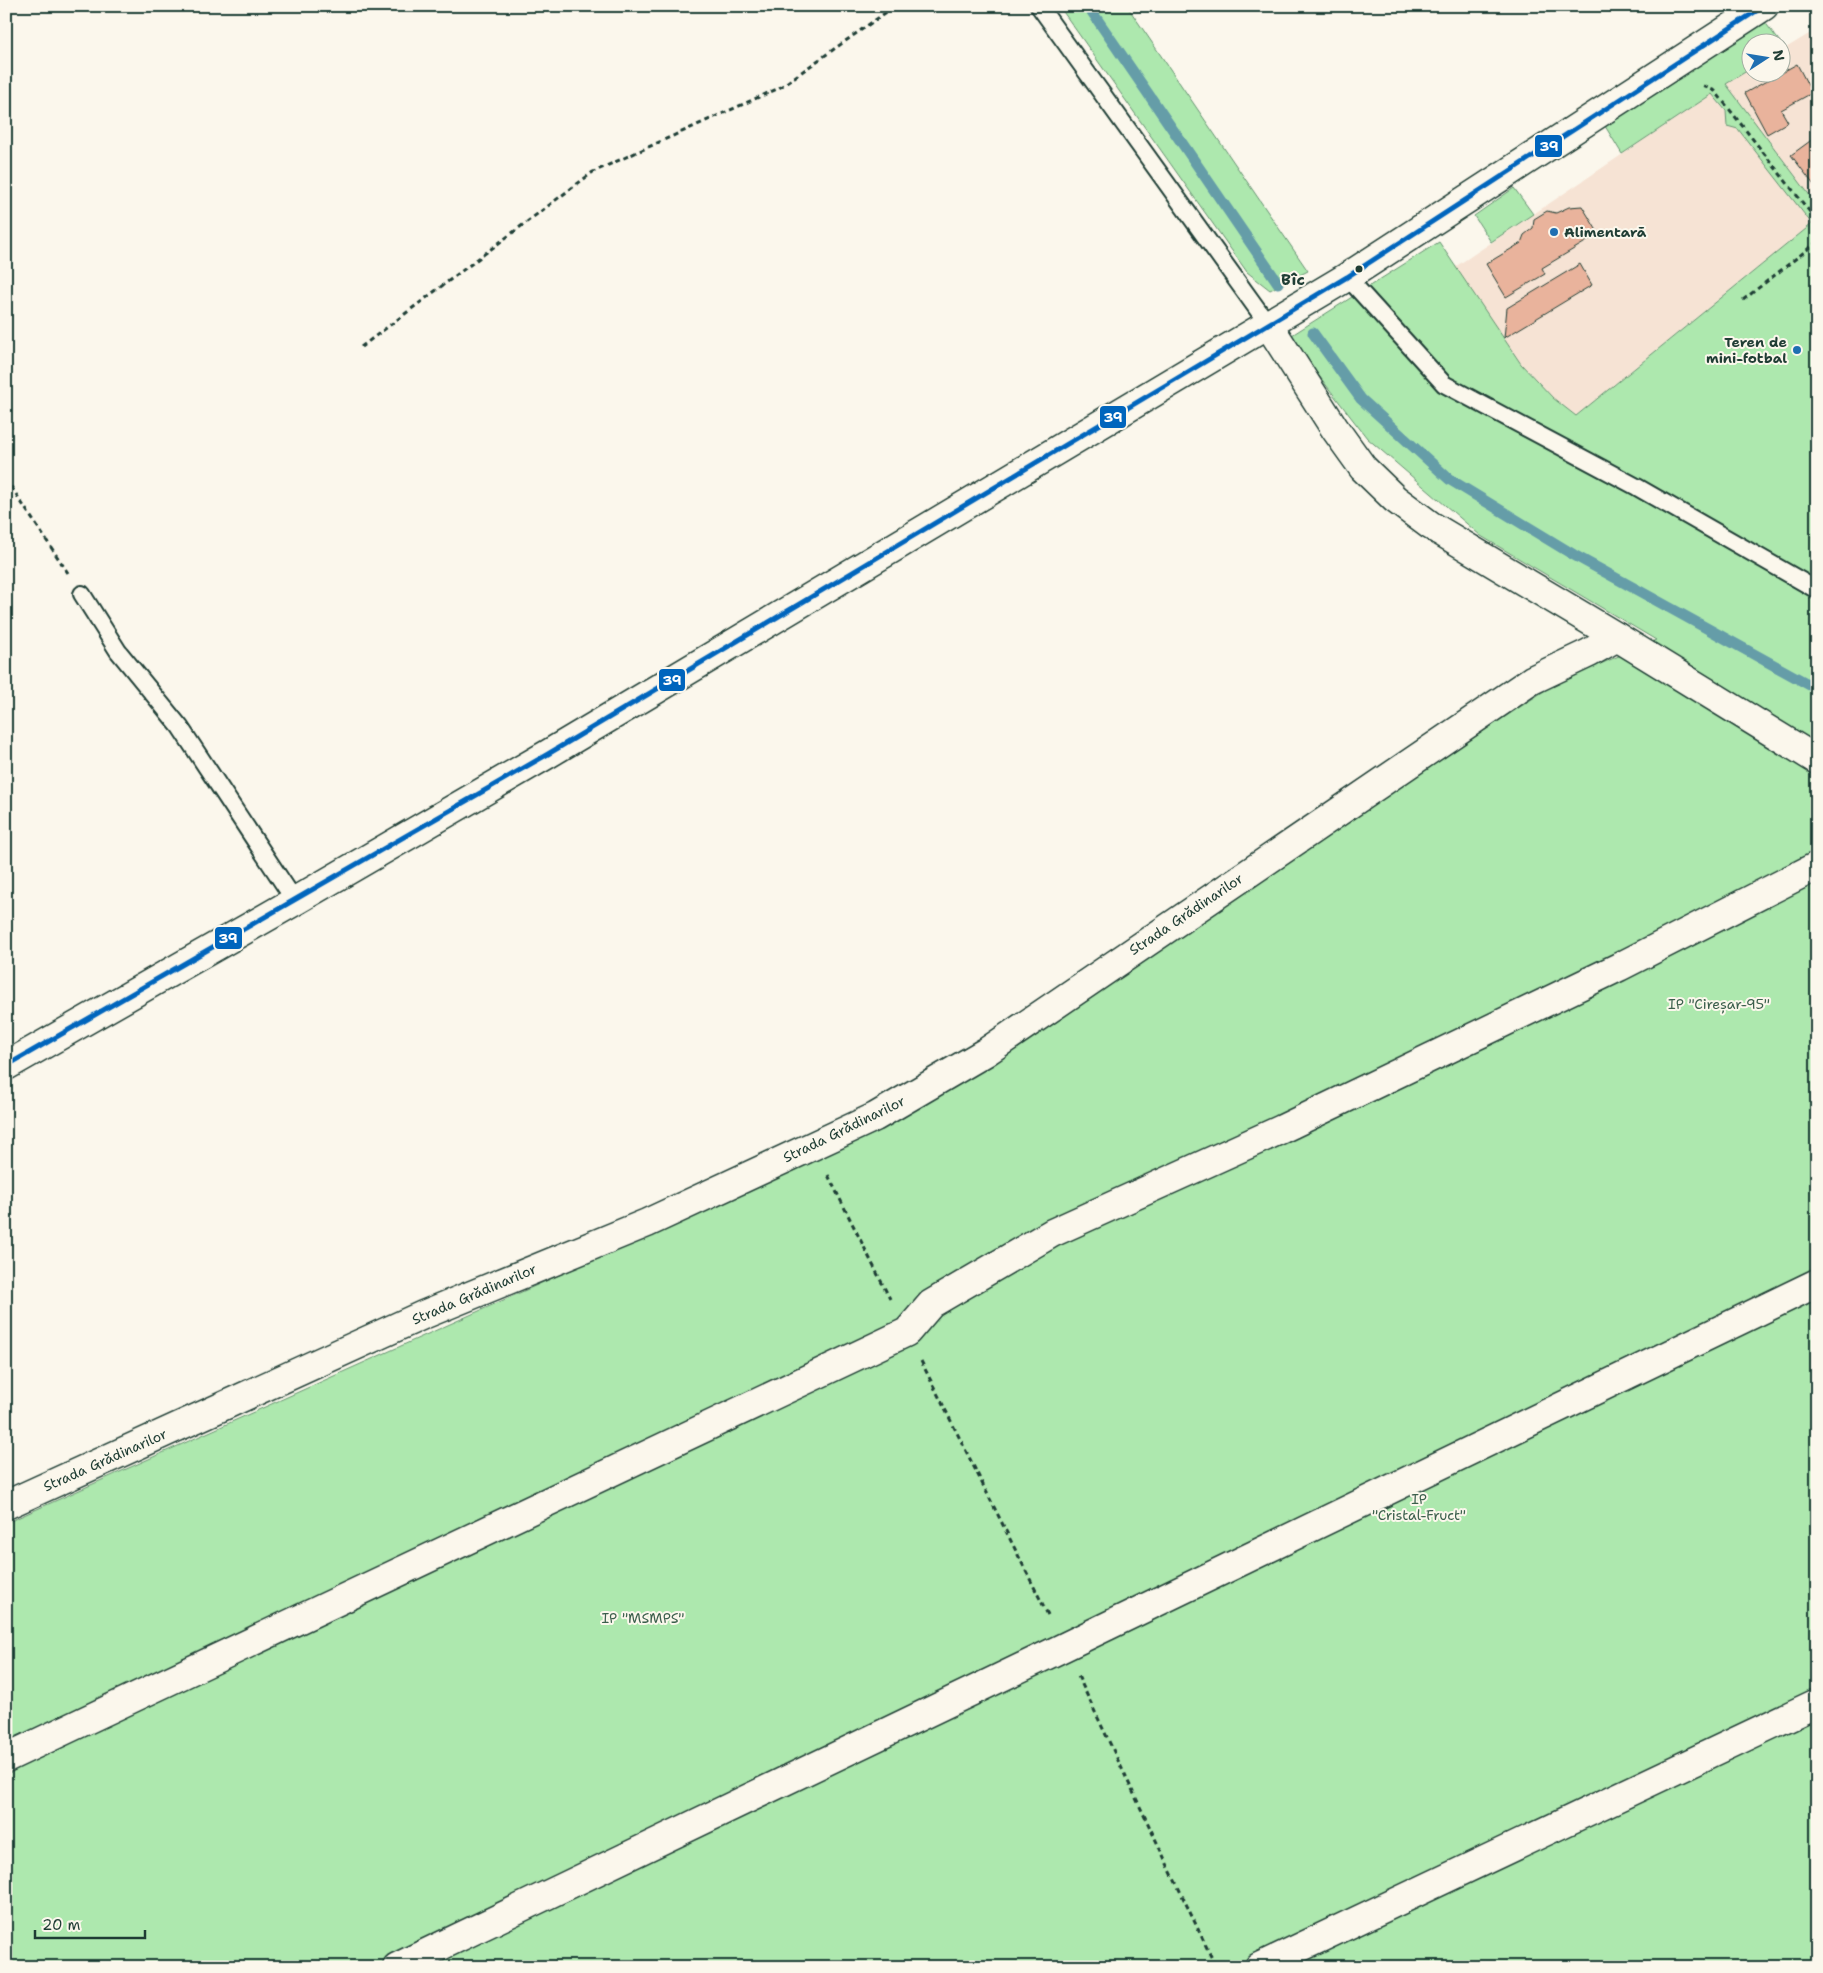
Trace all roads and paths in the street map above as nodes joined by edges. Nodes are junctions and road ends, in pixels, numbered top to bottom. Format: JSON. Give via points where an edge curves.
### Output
{"nodes":[{"id":1,"x":895,"y":6,"type":"edge"},
{"id":2,"x":1038,"y":6,"type":"edge"},
{"id":3,"x":1764,"y":6,"type":"edge"},
{"id":4,"x":1665,"y":70,"type":"junction"},
{"id":5,"x":1817,"y":220,"type":"edge"},
{"id":6,"x":1817,"y":242,"type":"edge"},
{"id":7,"x":1347,"y":277,"type":"junction"},
{"id":8,"x":1743,"y":300,"type":"dead end"},
{"id":9,"x":1268,"y":324,"type":"junction"},
{"id":10,"x":361,"y":347,"type":"dead end"},
{"id":11,"x":6,"y":479,"type":"edge"},
{"id":12,"x":1817,"y":590,"type":"edge"},
{"id":13,"x":82,"y":594,"type":"joint"},
{"id":14,"x":1617,"y":637,"type":"junction"},
{"id":15,"x":1817,"y":760,"type":"edge"},
{"id":16,"x":1817,"y":866,"type":"edge"},
{"id":17,"x":296,"y":901,"type":"junction"},
{"id":18,"x":6,"y":1066,"type":"edge"},
{"id":19,"x":814,"y":1146,"type":"junction"},
{"id":20,"x":1817,"y":1283,"type":"edge"},
{"id":21,"x":907,"y":1332,"type":"junction"},
{"id":22,"x":6,"y":1505,"type":"edge"},
{"id":23,"x":1064,"y":1647,"type":"junction"},
{"id":24,"x":1817,"y":1702,"type":"edge"},
{"id":25,"x":6,"y":1758,"type":"edge"},
{"id":26,"x":397,"y":1967,"type":"edge"},
{"id":27,"x":1216,"y":1967,"type":"edge"},
{"id":28,"x":1259,"y":1967,"type":"edge"}],
"edges":[{"from":1,"to":10,"type":"path","via":[[779,88],[593,172]]},
{"from":2,"to":9,"type":"lane"},
{"from":3,"to":4,"type":"street"},
{"from":4,"to":5,"type":"path","via":[[1715,91]]},
{"from":4,"to":7,"type":"street"},
{"from":6,"to":8,"type":"path"},
{"from":7,"to":9,"type":"street"},
{"from":7,"to":12,"type":"lane","via":[[1444,384],[1637,486]]},
{"from":9,"to":14,"type":"street","via":[[1363,468],[1394,499],[1430,525]]},
{"from":9,"to":17,"type":"street"},
{"from":11,"to":13,"type":"path"},
{"from":13,"to":17,"type":"lane","via":[[118,651],[180,727]]},
{"from":14,"to":15,"type":"street"},
{"from":14,"to":19,"type":"street","name":"Strada Grădinarilor","via":[[1532,680],[986,1052],[876,1117]]},
{"from":16,"to":21,"type":"street","via":[[1619,967],[1335,1104],[1052,1233],[931,1304]]},
{"from":17,"to":18,"type":"street"},
{"from":19,"to":21,"type":"path"},
{"from":19,"to":22,"type":"street","name":"Strada Grădinarilor","via":[[647,1223],[423,1315]]},
{"from":20,"to":23,"type":"street"},
{"from":21,"to":23,"type":"path"},
{"from":21,"to":25,"type":"street"},
{"from":23,"to":26,"type":"street"},
{"from":23,"to":27,"type":"path"},
{"from":24,"to":28,"type":"street"}]}
